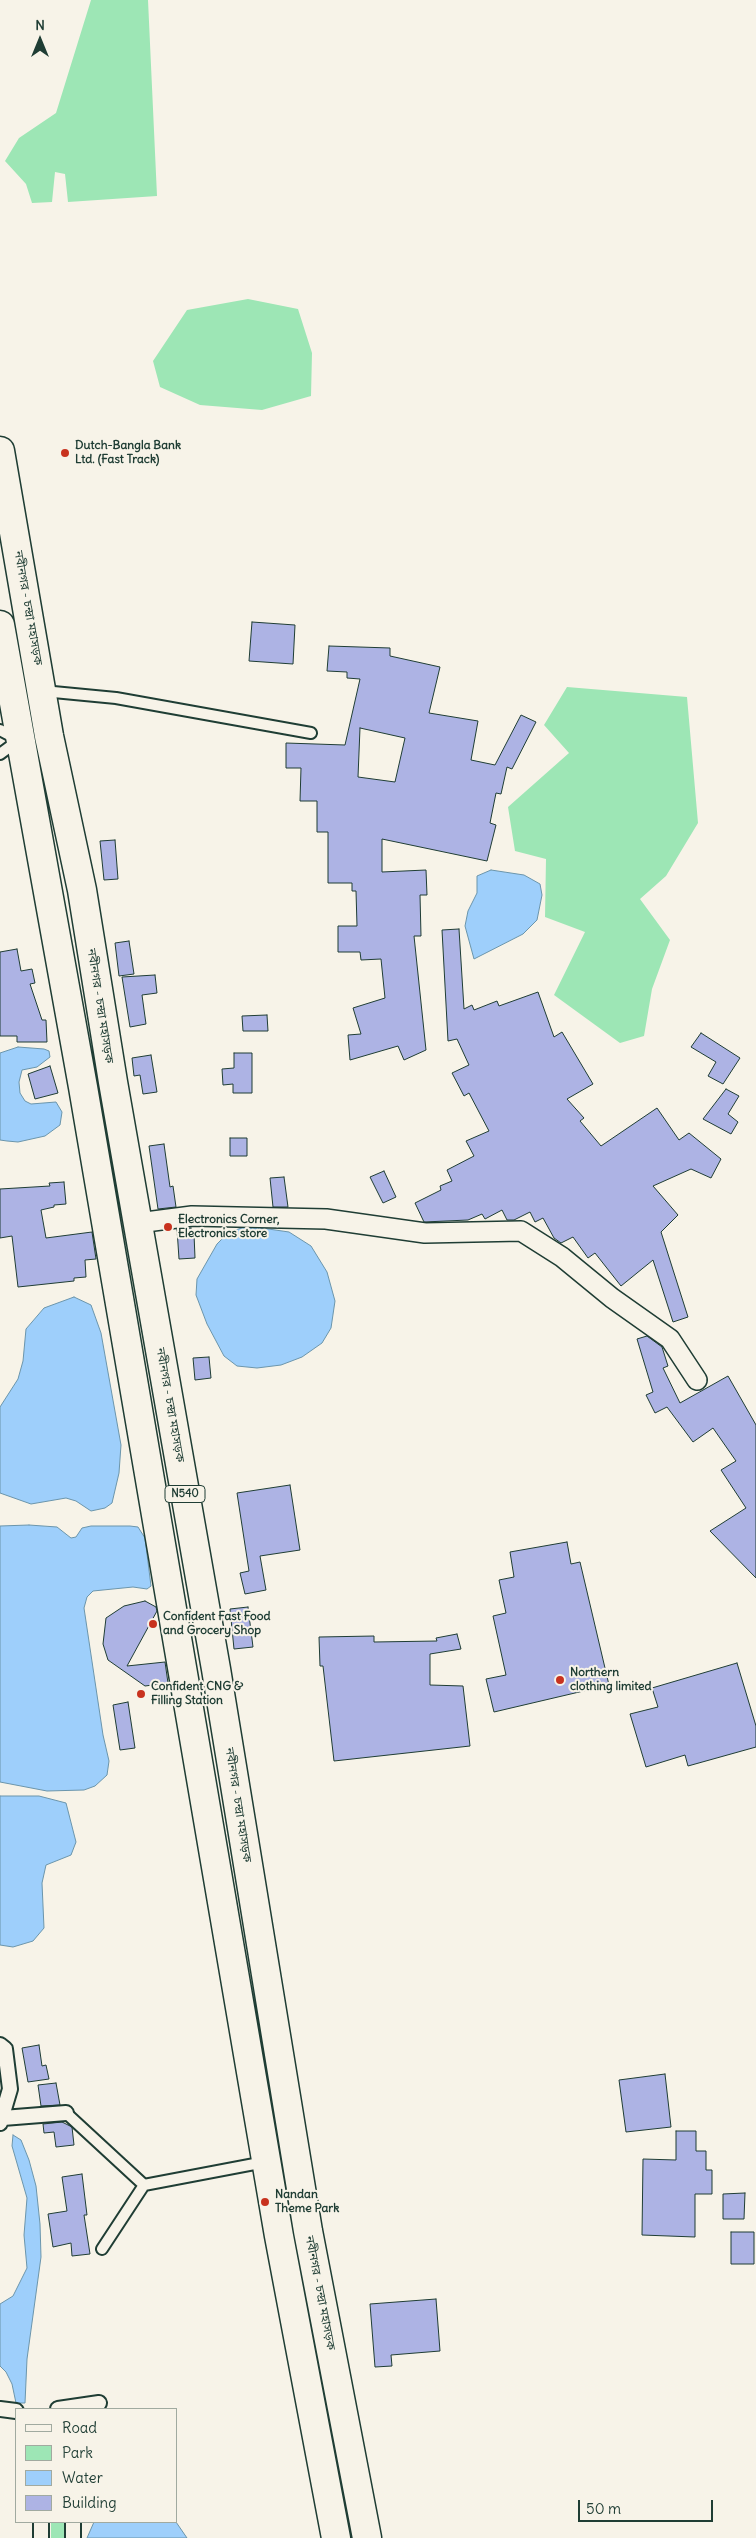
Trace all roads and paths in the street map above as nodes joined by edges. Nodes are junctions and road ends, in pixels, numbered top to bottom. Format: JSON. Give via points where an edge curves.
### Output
{"nodes":[{"id":1,"x":0,"y":451,"type":"edge"},
{"id":2,"x":0,"y":625,"type":"edge"},
{"id":3,"x":42,"y":691,"type":"junction"},
{"id":4,"x":311,"y":733,"type":"dead end"},
{"id":5,"x":6,"y":741,"type":"edge"},
{"id":6,"x":138,"y":1223,"type":"junction"},
{"id":7,"x":697,"y":1380,"type":"dead end"},
{"id":8,"x":0,"y":2045,"type":"edge"},
{"id":9,"x":66,"y":2114,"type":"joint"},
{"id":10,"x":1,"y":2121,"type":"edge"},
{"id":11,"x":296,"y":2157,"type":"junction"},
{"id":12,"x":266,"y":2161,"type":"junction"},
{"id":13,"x":144,"y":2185,"type":"junction"},
{"id":14,"x":102,"y":2249,"type":"dead end"},
{"id":15,"x":99,"y":2403,"type":"dead end"},
{"id":16,"x":65,"y":2408,"type":"edge"},
{"id":17,"x":0,"y":2409,"type":"edge"},
{"id":18,"x":15,"y":2410,"type":"edge"},
{"id":19,"x":73,"y":2523,"type":"edge"},
{"id":20,"x":73,"y":2538,"type":"edge"},
{"id":21,"x":336,"y":2538,"type":"edge"},
{"id":22,"x":367,"y":2538,"type":"edge"}],
"edges":[{"from":1,"to":3,"type":"highway","name":"নবীনগর - চন্দ্রা মহাসড়ক","number":"N540"},
{"from":2,"to":5,"type":"highway","number":"N540"},
{"from":3,"to":4,"type":"lane","via":[[116,698]]},
{"from":3,"to":6,"type":"highway","name":"নবীনগর - চন্দ্রা মহাসড়ক","number":"N540","via":[[82,890]]},
{"from":5,"to":12,"type":"highway","number":"N540","via":[[85,1097]]},
{"from":6,"to":7,"type":"street","via":[[192,1216],[326,1220],[425,1233],[521,1231],[562,1257],[670,1339]]},
{"from":6,"to":11,"type":"highway","name":"নবীনগর - চন্দ্রা মহাসড়ক","number":"N540","via":[[216,1669]]},
{"from":8,"to":10,"type":"street","via":[[5,2049],[10,2089]]},
{"from":9,"to":10,"type":"street"},
{"from":9,"to":13,"type":"lane"},
{"from":11,"to":12,"type":"highway"},
{"from":11,"to":22,"type":"highway","name":"নবীনগর - চন্দ্রা মহাসড়ক","number":"N540"},
{"from":12,"to":13,"type":"lane"},
{"from":12,"to":21,"type":"highway","number":"N540"},
{"from":13,"to":14,"type":"lane"},
{"from":15,"to":16,"type":"street"},
{"from":17,"to":18,"type":"street"},
{"from":19,"to":20,"type":"street"}]}
